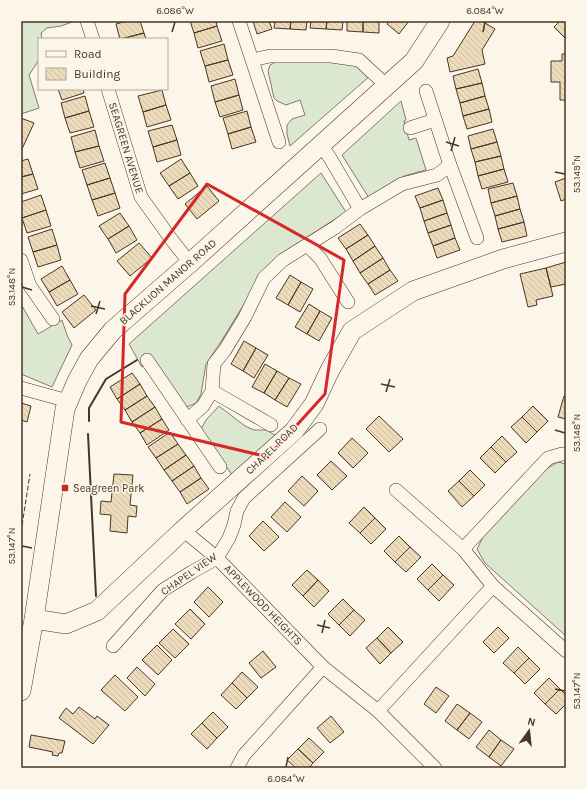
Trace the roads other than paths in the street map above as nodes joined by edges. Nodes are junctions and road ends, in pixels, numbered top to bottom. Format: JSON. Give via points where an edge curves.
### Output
{"nodes":[{"id":1,"x":87,"y":21,"type":"edge"},
{"id":2,"x":239,"y":21,"type":"edge"},
{"id":3,"x":440,"y":21,"type":"edge"},
{"id":4,"x":92,"y":38,"type":"edge"},
{"id":5,"x":252,"y":60,"type":"junction"},
{"id":6,"x":387,"y":86,"type":"junction"},
{"id":7,"x":108,"y":90,"type":"edge"},
{"id":8,"x":426,"y":91,"type":"dead end"},
{"id":9,"x":435,"y":120,"type":"junction"},
{"id":10,"x":410,"y":128,"type":"dead end"},
{"id":11,"x":279,"y":142,"type":"dead end"},
{"id":12,"x":320,"y":146,"type":"junction"},
{"id":13,"x":450,"y":166,"type":"junction"},
{"id":14,"x":360,"y":209,"type":"junction"},
{"id":15,"x":477,"y":238,"type":"dead end"},
{"id":16,"x":566,"y":242,"type":"edge"},
{"id":17,"x":307,"y":245,"type":"junction"},
{"id":18,"x":21,"y":261,"type":"edge"},
{"id":19,"x":190,"y":263,"type":"junction"},
{"id":20,"x":348,"y":302,"type":"dead end"},
{"id":21,"x":53,"y":319,"type":"dead end"},
{"id":22,"x":146,"y":360,"type":"dead end"},
{"id":23,"x":21,"y":388,"type":"edge"},
{"id":24,"x":212,"y":390,"type":"junction"},
{"id":25,"x":68,"y":401,"type":"junction"},
{"id":26,"x":187,"y":420,"type":"junction"},
{"id":27,"x":271,"y":425,"type":"dead end"},
{"id":28,"x":320,"y":429,"type":"dead end"},
{"id":29,"x":566,"y":454,"type":"edge"},
{"id":30,"x":220,"y":467,"type":"dead end"},
{"id":31,"x":396,"y":490,"type":"dead end"},
{"id":32,"x":183,"y":530,"type":"junction"},
{"id":33,"x":463,"y":549,"type":"junction"},
{"id":34,"x":217,"y":558,"type":"junction"},
{"id":35,"x":493,"y":586,"type":"junction"},
{"id":36,"x":34,"y":619,"type":"junction"},
{"id":37,"x":113,"y":646,"type":"dead end"},
{"id":38,"x":566,"y":651,"type":"edge"},
{"id":39,"x":323,"y":667,"type":"junction"},
{"id":40,"x":21,"y":691,"type":"edge"},
{"id":41,"x":378,"y":711,"type":"junction"},
{"id":42,"x":238,"y":768,"type":"edge"},
{"id":43,"x":435,"y":768,"type":"edge"}],
"edges":[{"from":1,"to":4,"type":"street"},
{"from":2,"to":5,"type":"street"},
{"from":3,"to":6,"type":"street","name":"BLACKLION MANOR ROAD","via":[[414,60]]},
{"from":5,"to":6,"type":"street","via":[[270,56],[331,56],[359,60]]},
{"from":5,"to":11,"type":"street"},
{"from":6,"to":12,"type":"street","name":"BLACKLION MANOR ROAD"},
{"from":7,"to":19,"type":"street","name":"SEAGREEN AVENUE","via":[[141,197]]},
{"from":8,"to":9,"type":"street"},
{"from":9,"to":10,"type":"street"},
{"from":9,"to":13,"type":"street"},
{"from":12,"to":14,"type":"street","via":[[330,158]]},
{"from":12,"to":19,"type":"street","name":"BLACKLION MANOR ROAD"},
{"from":13,"to":14,"type":"street","via":[[437,175],[402,184]]},
{"from":13,"to":15,"type":"street"},
{"from":14,"to":17,"type":"street"},
{"from":16,"to":32,"type":"street","name":"CHAPEL ROAD","via":[[504,259],[413,291],[352,331],[314,404],[294,431]]},
{"from":17,"to":20,"type":"street","via":[[320,258]]},
{"from":17,"to":24,"type":"street","via":[[283,260],[264,278],[245,317],[214,364]]},
{"from":18,"to":21,"type":"street","via":[[30,286]]},
{"from":19,"to":25,"type":"street","name":"BLACKLION MANOR ROAD","via":[[113,330],[89,359]]},
{"from":22,"to":26,"type":"street"},
{"from":23,"to":25,"type":"street"},
{"from":24,"to":26,"type":"street","via":[[203,406]]},
{"from":24,"to":27,"type":"street"},
{"from":25,"to":36,"type":"street","name":"BLACKLION MANOR ROAD"},
{"from":26,"to":30,"type":"street"},
{"from":28,"to":34,"type":"street","name":"CHAPEL VIEW","via":[[244,498],[229,538]]},
{"from":29,"to":33,"type":"street","via":[[548,458]]},
{"from":31,"to":33,"type":"street"},
{"from":32,"to":34,"type":"street","name":"APPLEWOOD HEIGHTS"},
{"from":32,"to":36,"type":"street","name":"CHAPEL ROAD","via":[[97,612],[66,624]]},
{"from":33,"to":35,"type":"street"},
{"from":34,"to":37,"type":"street","name":"CHAPEL VIEW","via":[[163,590]]},
{"from":34,"to":39,"type":"street","name":"APPLEWOOD HEIGHTS"},
{"from":35,"to":38,"type":"street"},
{"from":35,"to":41,"type":"street"},
{"from":36,"to":40,"type":"street"},
{"from":39,"to":41,"type":"street","name":"APPLEWOOD HEIGHTS"},
{"from":39,"to":42,"type":"street","via":[[244,755]]},
{"from":41,"to":43,"type":"street","name":"APPLEWOOD HEIGHTS"}]}
